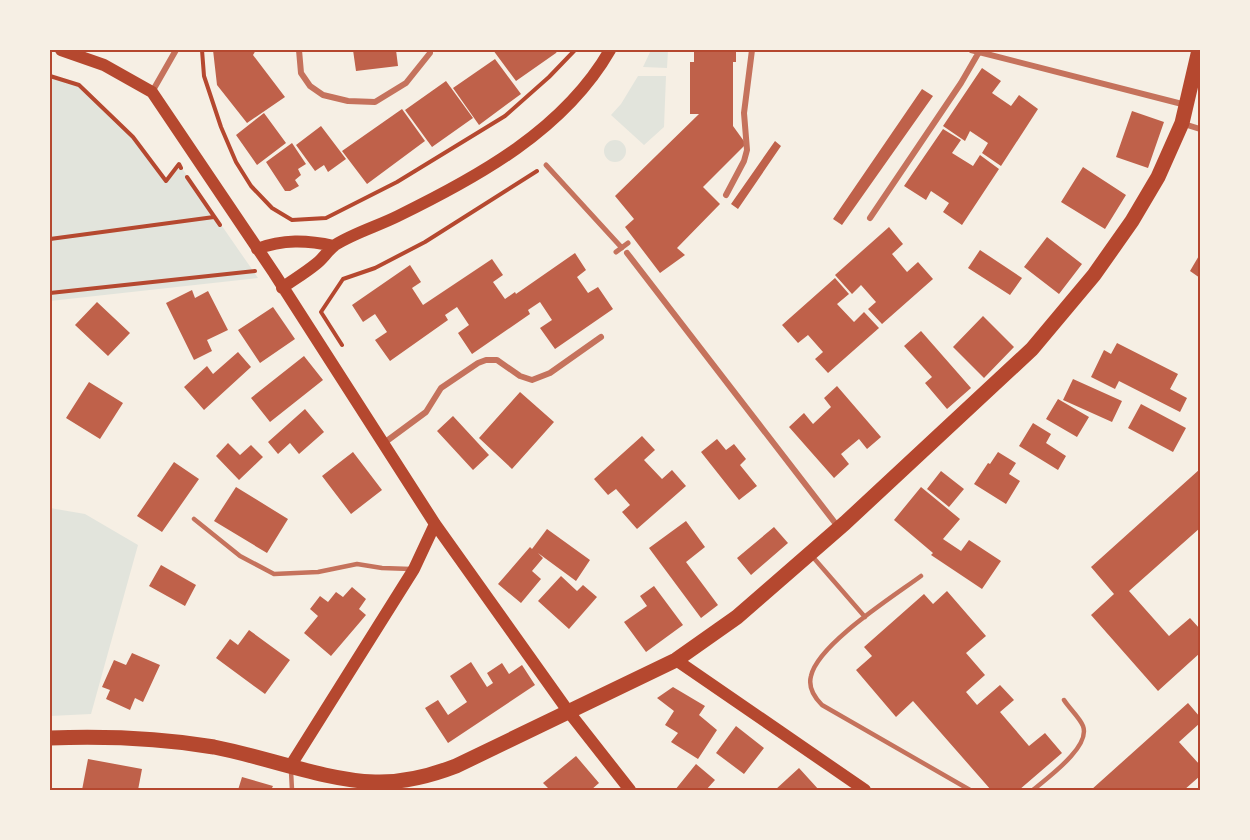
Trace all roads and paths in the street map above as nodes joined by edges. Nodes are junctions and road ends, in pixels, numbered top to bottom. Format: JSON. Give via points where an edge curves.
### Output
{"nodes":[{"id":1,"x":61,"y":50,"type":"edge"},
{"id":2,"x":176,"y":50,"type":"edge"},
{"id":3,"x":202,"y":50,"type":"edge"},
{"id":4,"x":299,"y":50,"type":"edge"},
{"id":5,"x":430,"y":50,"type":"edge"},
{"id":6,"x":575,"y":50,"type":"edge"},
{"id":7,"x":610,"y":50,"type":"edge"},
{"id":8,"x":752,"y":50,"type":"edge"},
{"id":9,"x":972,"y":50,"type":"edge"},
{"id":10,"x":1199,"y":50,"type":"edge"},
{"id":11,"x":980,"y":52,"type":"junction"},
{"id":12,"x":50,"y":76,"type":"edge"},
{"id":13,"x":152,"y":92,"type":"junction"},
{"id":14,"x":1186,"y":106,"type":"junction"},
{"id":15,"x":1182,"y":123,"type":"junction"},
{"id":16,"x":1200,"y":129,"type":"edge"},
{"id":17,"x":546,"y":165,"type":"joint"},
{"id":18,"x":726,"y":195,"type":"dead end"},
{"id":19,"x":214,"y":217,"type":"junction"},
{"id":20,"x":870,"y":218,"type":"dead end"},
{"id":21,"x":226,"y":233,"type":"dead end"},
{"id":22,"x":50,"y":239,"type":"edge"},
{"id":23,"x":628,"y":243,"type":"dead end"},
{"id":24,"x":334,"y":246,"type":"junction"},
{"id":25,"x":257,"y":249,"type":"junction"},
{"id":26,"x":624,"y":251,"type":"junction"},
{"id":27,"x":616,"y":252,"type":"dead end"},
{"id":28,"x":246,"y":261,"type":"dead end"},
{"id":29,"x":252,"y":271,"type":"junction"},
{"id":30,"x":274,"y":273,"type":"junction"},
{"id":31,"x":258,"y":278,"type":"dead end"},
{"id":32,"x":282,"y":288,"type":"junction"},
{"id":33,"x":50,"y":293,"type":"edge"},
{"id":34,"x":601,"y":337,"type":"dead end"},
{"id":35,"x":344,"y":348,"type":"dead end"},
{"id":36,"x":383,"y":444,"type":"junction"},
{"id":37,"x":194,"y":519,"type":"dead end"},
{"id":38,"x":435,"y":524,"type":"junction"},
{"id":39,"x":839,"y":529,"type":"junction"},
{"id":40,"x":810,"y":554,"type":"junction"},
{"id":41,"x":414,"y":569,"type":"junction"},
{"id":42,"x":921,"y":576,"type":"dead end"},
{"id":43,"x":865,"y":617,"type":"junction"},
{"id":44,"x":676,"y":660,"type":"junction"},
{"id":45,"x":1064,"y":700,"type":"dead end"},
{"id":46,"x":568,"y":711,"type":"junction"},
{"id":47,"x":50,"y":738,"type":"edge"},
{"id":48,"x":291,"y":765,"type":"junction"},
{"id":49,"x":408,"y":785,"type":"edge"},
{"id":50,"x":373,"y":786,"type":"edge"},
{"id":51,"x":292,"y":790,"type":"edge"},
{"id":52,"x":630,"y":790,"type":"edge"},
{"id":53,"x":865,"y":790,"type":"edge"},
{"id":54,"x":970,"y":790,"type":"edge"},
{"id":55,"x":1033,"y":790,"type":"edge"}],
"edges":[{"from":1,"to":13,"type":"main road","via":[[104,65]]},
{"from":2,"to":13,"type":"street"},
{"from":3,"to":6,"type":"path","via":[[204,76],[236,162],[272,208],[292,220],[326,218],[397,182],[505,116]]},
{"from":4,"to":5,"type":"street","via":[[301,73],[323,95],[375,102],[406,83]]},
{"from":7,"to":24,"type":"main road","via":[[578,96],[520,146],[433,199]]},
{"from":8,"to":18,"type":"street","via":[[744,113],[747,150]]},
{"from":9,"to":11,"type":"street"},
{"from":10,"to":14,"type":"main road"},
{"from":11,"to":14,"type":"street"},
{"from":11,"to":20,"type":"street"},
{"from":12,"to":19,"type":"path","via":[[79,85],[133,137],[166,181],[179,164]]},
{"from":13,"to":25,"type":"main road"},
{"from":14,"to":15,"type":"main road"},
{"from":15,"to":16,"type":"street"},
{"from":15,"to":39,"type":"main road","via":[[1158,177],[1132,221],[1094,275],[1032,349]]},
{"from":17,"to":26,"type":"street"},
{"from":17,"to":35,"type":"path","via":[[425,242],[375,268],[342,279],[321,312]]},
{"from":19,"to":21,"type":"path"},
{"from":19,"to":22,"type":"path"},
{"from":23,"to":26,"type":"street"},
{"from":24,"to":25,"type":"main road","via":[[285,241]]},
{"from":24,"to":32,"type":"main road","via":[[318,263]]},
{"from":25,"to":30,"type":"main road"},
{"from":26,"to":27,"type":"street"},
{"from":26,"to":39,"type":"street"},
{"from":28,"to":29,"type":"path"},
{"from":29,"to":30,"type":"path"},
{"from":29,"to":31,"type":"path"},
{"from":29,"to":33,"type":"path"},
{"from":30,"to":32,"type":"main road"},
{"from":32,"to":36,"type":"main road"},
{"from":34,"to":36,"type":"street","via":[[550,373],[532,380],[497,360],[478,363],[441,388],[426,412]]},
{"from":36,"to":38,"type":"main road"},
{"from":37,"to":41,"type":"lane","via":[[240,556],[274,574],[318,572],[357,564]]},
{"from":38,"to":41,"type":"main road"},
{"from":38,"to":46,"type":"main road"},
{"from":39,"to":40,"type":"main road"},
{"from":40,"to":43,"type":"lane"},
{"from":40,"to":44,"type":"main road","via":[[737,617]]},
{"from":41,"to":48,"type":"main road"},
{"from":42,"to":43,"type":"lane"},
{"from":43,"to":54,"type":"lane","via":[[816,663],[810,677],[815,699]]},
{"from":44,"to":46,"type":"main road"},
{"from":44,"to":53,"type":"main road"},
{"from":45,"to":55,"type":"lane","via":[[1084,727],[1083,740],[1078,750]]},
{"from":46,"to":49,"type":"main road"},
{"from":46,"to":52,"type":"main road"},
{"from":47,"to":48,"type":"main road","via":[[154,739],[214,747]]},
{"from":48,"to":50,"type":"main road"},
{"from":48,"to":51,"type":"lane"},
{"from":49,"to":50,"type":"main road"}]}
